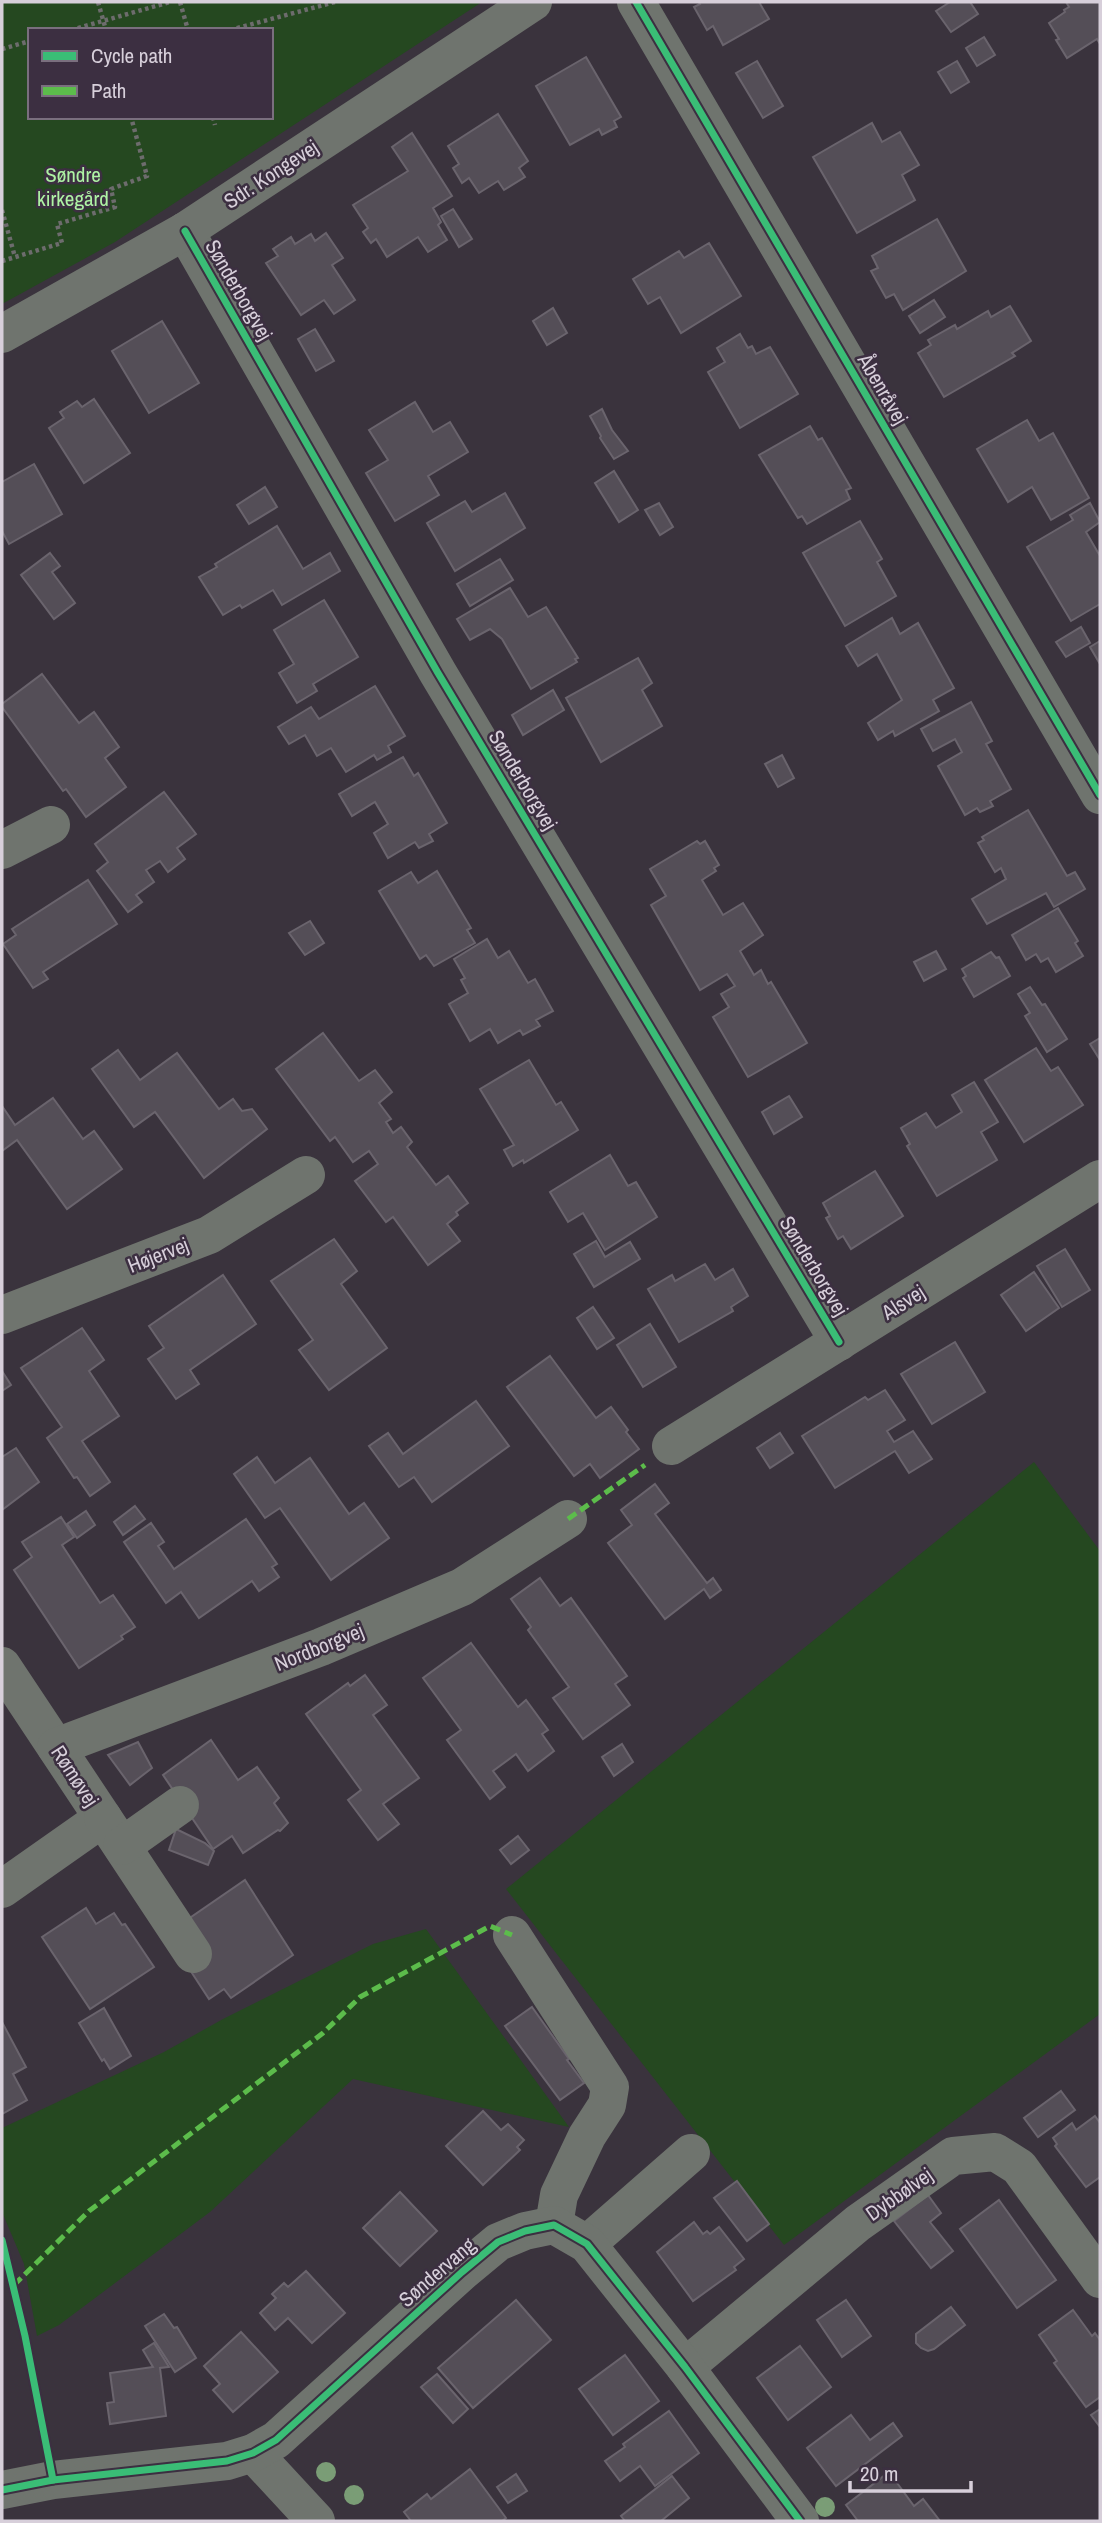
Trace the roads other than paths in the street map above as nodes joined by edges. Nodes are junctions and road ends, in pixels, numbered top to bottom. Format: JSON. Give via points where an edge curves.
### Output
{"nodes":[{"id":1,"x":533,"y":2,"type":"edge"},
{"id":2,"x":636,"y":2,"type":"edge"},
{"id":3,"x":185,"y":231,"type":"junction"},
{"id":4,"x":2,"y":334,"type":"edge"},
{"id":5,"x":1100,"y":795,"type":"edge"},
{"id":6,"x":51,"y":825,"type":"dead end"},
{"id":7,"x":2,"y":850,"type":"edge"},
{"id":8,"x":306,"y":1175,"type":"dead end"},
{"id":9,"x":1100,"y":1179,"type":"edge"},
{"id":10,"x":2,"y":1315,"type":"edge"},
{"id":11,"x":839,"y":1342,"type":"junction"},
{"id":12,"x":671,"y":1446,"type":"dead end"},
{"id":13,"x":568,"y":1518,"type":"dead end"},
{"id":14,"x":2,"y":1666,"type":"edge"},
{"id":15,"x":56,"y":1747,"type":"junction"},
{"id":16,"x":180,"y":1805,"type":"dead end"},
{"id":17,"x":112,"y":1832,"type":"junction"},
{"id":18,"x":2,"y":1889,"type":"edge"},
{"id":19,"x":512,"y":1936,"type":"dead end"},
{"id":20,"x":193,"y":1954,"type":"dead end"},
{"id":21,"x":691,"y":2152,"type":"dead end"},
{"id":22,"x":554,"y":2225,"type":"junction"},
{"id":23,"x":587,"y":2244,"type":"junction"},
{"id":24,"x":1100,"y":2279,"type":"edge"},
{"id":25,"x":685,"y":2367,"type":"junction"},
{"id":26,"x":254,"y":2453,"type":"junction"},
{"id":27,"x":2,"y":2490,"type":"edge"},
{"id":28,"x":316,"y":2521,"type":"edge"},
{"id":29,"x":800,"y":2521,"type":"edge"}],
"edges":[{"from":1,"to":3,"type":"street","name":"Sdr. Kongevej"},
{"from":2,"to":5,"type":"street","name":"Åbenråvej"},
{"from":3,"to":4,"type":"street","name":"Sdr. Kongevej"},
{"from":3,"to":11,"type":"street","name":"Sønderborgvej","via":[[438,673]]},
{"from":6,"to":7,"type":"street"},
{"from":8,"to":10,"type":"street","name":"Højervej","via":[[209,1236]]},
{"from":9,"to":11,"type":"street","name":"Alsvej"},
{"from":11,"to":12,"type":"street","name":"Alsvej"},
{"from":13,"to":15,"type":"street","name":"Nordborgvej","via":[[462,1587],[321,1647]]},
{"from":14,"to":15,"type":"street","name":"Rømøvej"},
{"from":15,"to":17,"type":"street","name":"Rømøvej"},
{"from":16,"to":17,"type":"street"},
{"from":17,"to":18,"type":"street","name":"Rømøvej"},
{"from":17,"to":20,"type":"street"},
{"from":19,"to":22,"type":"street","via":[[610,2087],[607,2105],[559,2195]]},
{"from":21,"to":23,"type":"street"},
{"from":22,"to":23,"type":"street"},
{"from":22,"to":26,"type":"street","name":"Søndervang","via":[[498,2242],[276,2440]]},
{"from":23,"to":25,"type":"street"},
{"from":24,"to":25,"type":"street","name":"Dybbølvej","via":[[1019,2167],[995,2152],[953,2156],[858,2223]]},
{"from":25,"to":29,"type":"street"},
{"from":26,"to":27,"type":"street","name":"Søndervang","via":[[227,2461]]},
{"from":26,"to":28,"type":"street"}]}
